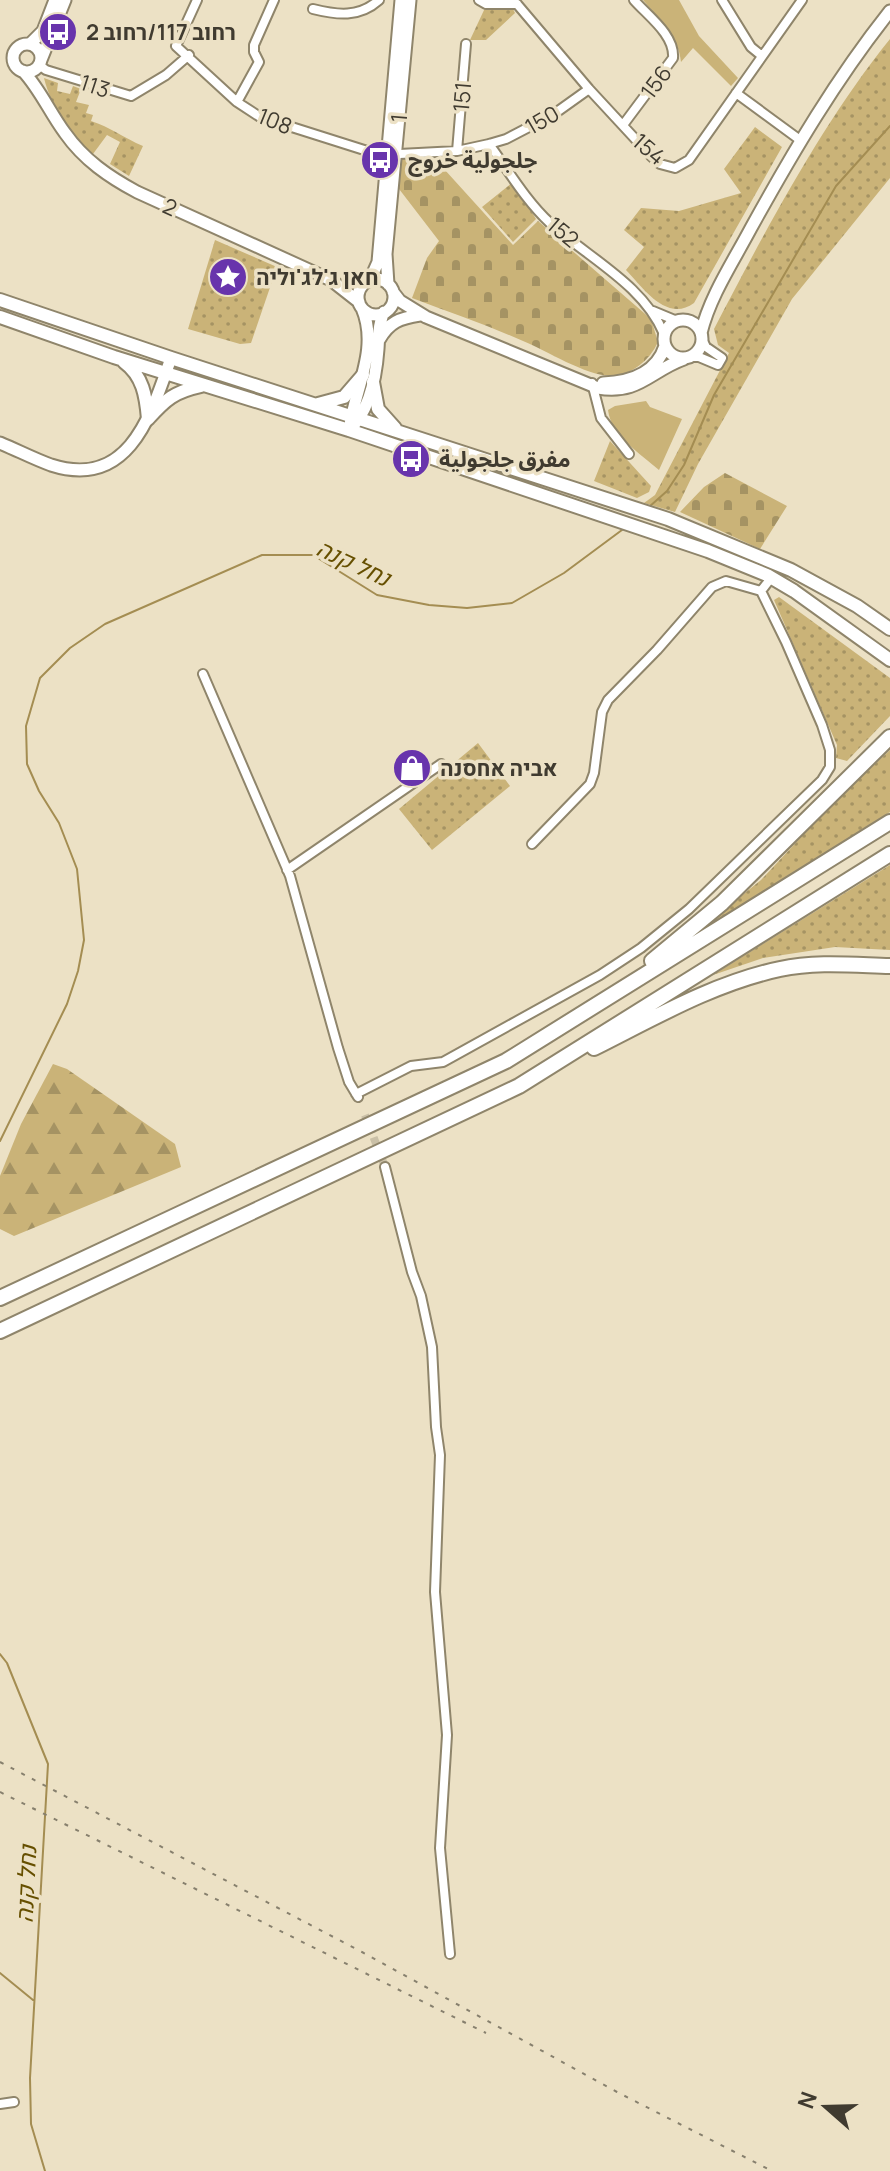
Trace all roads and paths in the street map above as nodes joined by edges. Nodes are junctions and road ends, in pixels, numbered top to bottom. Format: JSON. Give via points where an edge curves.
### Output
{"nodes":[{"id":1,"x":55,"y":0,"type":"edge"},
{"id":2,"x":65,"y":0,"type":"edge"},
{"id":3,"x":197,"y":0,"type":"edge"},
{"id":4,"x":274,"y":0,"type":"edge"},
{"id":5,"x":379,"y":0,"type":"edge"},
{"id":6,"x":401,"y":0,"type":"edge"},
{"id":7,"x":410,"y":0,"type":"edge"},
{"id":8,"x":479,"y":0,"type":"edge"},
{"id":9,"x":634,"y":0,"type":"edge"},
{"id":10,"x":722,"y":0,"type":"edge"},
{"id":11,"x":802,"y":0,"type":"edge"},
{"id":12,"x":518,"y":2,"type":"edge"},
{"id":13,"x":313,"y":9,"type":"dead end"},
{"id":14,"x":890,"y":11,"type":"edge"},
{"id":15,"x":30,"y":44,"type":"junction"},
{"id":16,"x":466,"y":44,"type":"dead end"},
{"id":17,"x":189,"y":55,"type":"junction"},
{"id":18,"x":762,"y":56,"type":"junction"},
{"id":19,"x":38,"y":65,"type":"junction"},
{"id":20,"x":23,"y":71,"type":"junction"},
{"id":21,"x":589,"y":89,"type":"junction"},
{"id":22,"x":40,"y":93,"type":"junction"},
{"id":23,"x":736,"y":93,"type":"junction"},
{"id":24,"x":237,"y":102,"type":"junction"},
{"id":25,"x":623,"y":125,"type":"junction"},
{"id":26,"x":800,"y":140,"type":"junction"},
{"id":27,"x":489,"y":144,"type":"junction"},
{"id":28,"x":457,"y":151,"type":"junction"},
{"id":29,"x":391,"y":156,"type":"junction"},
{"id":30,"x":331,"y":280,"type":"junction"},
{"id":31,"x":368,"y":281,"type":"junction"},
{"id":32,"x":390,"y":288,"type":"junction"},
{"id":33,"x":716,"y":292,"type":"junction"},
{"id":34,"x":0,"y":300,"type":"edge"},
{"id":35,"x":360,"y":305,"type":"junction"},
{"id":36,"x":649,"y":308,"type":"junction"},
{"id":37,"x":385,"y":312,"type":"junction"},
{"id":38,"x":423,"y":316,"type":"junction"},
{"id":39,"x":0,"y":317,"type":"edge"},
{"id":40,"x":681,"y":321,"type":"junction"},
{"id":41,"x":701,"y":336,"type":"junction"},
{"id":42,"x":379,"y":340,"type":"junction"},
{"id":43,"x":665,"y":340,"type":"junction"},
{"id":44,"x":114,"y":357,"type":"junction"},
{"id":45,"x":171,"y":358,"type":"junction"},
{"id":46,"x":687,"y":358,"type":"junction"},
{"id":47,"x":165,"y":373,"type":"junction"},
{"id":48,"x":368,"y":378,"type":"junction"},
{"id":49,"x":592,"y":384,"type":"junction"},
{"id":50,"x":204,"y":385,"type":"junction"},
{"id":51,"x":313,"y":404,"type":"junction"},
{"id":52,"x":356,"y":418,"type":"junction"},
{"id":53,"x":148,"y":419,"type":"junction"},
{"id":54,"x":349,"y":430,"type":"junction"},
{"id":55,"x":401,"y":433,"type":"junction"},
{"id":56,"x":0,"y":443,"type":"edge"},
{"id":57,"x":629,"y":454,"type":"dead end"},
{"id":58,"x":771,"y":578,"type":"junction"},
{"id":59,"x":761,"y":591,"type":"junction"},
{"id":60,"x":890,"y":629,"type":"edge"},
{"id":61,"x":890,"y":660,"type":"edge"},
{"id":62,"x":203,"y":674,"type":"dead end"},
{"id":63,"x":890,"y":737,"type":"edge"},
{"id":64,"x":441,"y":764,"type":"dead end"},
{"id":65,"x":827,"y":772,"type":"junction"},
{"id":66,"x":852,"y":774,"type":"junction"},
{"id":67,"x":890,"y":822,"type":"edge"},
{"id":68,"x":532,"y":844,"type":"dead end"},
{"id":69,"x":890,"y":854,"type":"edge"},
{"id":70,"x":287,"y":870,"type":"junction"},
{"id":71,"x":890,"y":966,"type":"edge"},
{"id":72,"x":506,"y":1061,"type":"junction"},
{"id":73,"x":519,"y":1086,"type":"junction"},
{"id":74,"x":385,"y":1167,"type":"tunnel mouth"},
{"id":75,"x":0,"y":1298,"type":"edge"},
{"id":76,"x":0,"y":1331,"type":"edge"},
{"id":77,"x":450,"y":1954,"type":"dead end"},
{"id":78,"x":14,"y":2102,"type":"dead end"},
{"id":79,"x":0,"y":2104,"type":"edge"}],
"edges":[{"from":1,"to":15,"type":"street","via":[[43,31]]},
{"from":2,"to":19,"type":"street"},
{"from":3,"to":17,"type":"street","name":"108","via":[[176,46]]},
{"from":4,"to":24,"type":"street","via":[[254,45],[259,62]]},
{"from":5,"to":13,"type":"street","via":[[365,11],[341,15]]},
{"from":6,"to":29,"type":"street","name":"1"},
{"from":7,"to":29,"type":"street","name":"1"},
{"from":8,"to":12,"type":"street"},
{"from":9,"to":25,"type":"street","name":"156","via":[[669,38],[674,52]]},
{"from":10,"to":18,"type":"street"},
{"from":11,"to":18,"type":"street","name":"154"},
{"from":12,"to":21,"type":"street","name":"154"},
{"from":14,"to":26,"type":"street"},
{"from":15,"to":19,"type":"street","via":[[39,51]]},
{"from":15,"to":20,"type":"street","via":[[13,53],[15,66]]},
{"from":16,"to":28,"type":"street","name":"151"},
{"from":17,"to":19,"type":"street","name":"113","via":[[131,96]]},
{"from":17,"to":24,"type":"street","name":"108"},
{"from":18,"to":23,"type":"street","name":"154"},
{"from":19,"to":20,"type":"street"},
{"from":19,"to":22,"type":"street","name":"2"},
{"from":20,"to":22,"type":"street","name":"2"},
{"from":21,"to":25,"type":"street","name":"154"},
{"from":21,"to":27,"type":"street","name":"150","via":[[546,119]]},
{"from":22,"to":30,"type":"street","name":"2","via":[[77,149],[111,177]]},
{"from":23,"to":25,"type":"street","name":"154","via":[[682,167],[660,164]]},
{"from":23,"to":26,"type":"street"},
{"from":24,"to":29,"type":"street","name":"108","via":[[271,122]]},
{"from":26,"to":33,"type":"street"},
{"from":27,"to":28,"type":"street","name":"150"},
{"from":27,"to":36,"type":"street","name":"152","via":[[550,223]]},
{"from":28,"to":29,"type":"street","name":"150"},
{"from":29,"to":31,"type":"street","name":"1","via":[[378,262]]},
{"from":29,"to":32,"type":"street","name":"1","via":[[385,267]]},
{"from":30,"to":31,"type":"street","name":"2"},
{"from":30,"to":35,"type":"street","name":"2"},
{"from":31,"to":32,"type":"street","via":[[378,279]]},
{"from":31,"to":35,"type":"street","via":[[360,289]]},
{"from":32,"to":37,"type":"street","via":[[392,304]]},
{"from":32,"to":38,"type":"street"},
{"from":33,"to":40,"type":"street"},
{"from":33,"to":41,"type":"street"},
{"from":34,"to":45,"type":"main road"},
{"from":35,"to":37,"type":"street","via":[[370,314]]},
{"from":35,"to":48,"type":"street","via":[[369,332]]},
{"from":36,"to":40,"type":"street","name":"152"},
{"from":36,"to":43,"type":"street","name":"152"},
{"from":37,"to":38,"type":"street"},
{"from":37,"to":42,"type":"street"},
{"from":38,"to":42,"type":"street","via":[[398,319]]},
{"from":38,"to":49,"type":"street"},
{"from":39,"to":44,"type":"main road"},
{"from":40,"to":41,"type":"street","via":[[695,324]]},
{"from":40,"to":43,"type":"street","via":[[669,326]]},
{"from":41,"to":46,"type":"street","via":[[699,350]]},
{"from":41,"to":46,"type":"street","via":[[722,358],[718,365]]},
{"from":42,"to":48,"type":"street"},
{"from":43,"to":46,"type":"street","via":[[674,357]]},
{"from":43,"to":49,"type":"street","via":[[660,360],[639,376]]},
{"from":44,"to":47,"type":"main road"},
{"from":44,"to":53,"type":"main road","via":[[137,373]]},
{"from":45,"to":47,"type":"street"},
{"from":45,"to":51,"type":"main road"},
{"from":46,"to":49,"type":"street","via":[[627,389]]},
{"from":47,"to":50,"type":"main road"},
{"from":47,"to":53,"type":"street"},
{"from":48,"to":51,"type":"main road","via":[[344,397]]},
{"from":48,"to":52,"type":"street"},
{"from":48,"to":55,"type":"main road","via":[[378,409]]},
{"from":49,"to":57,"type":"street","via":[[601,418]]},
{"from":50,"to":53,"type":"main road","via":[[180,390]]},
{"from":50,"to":54,"type":"main road"},
{"from":51,"to":52,"type":"main road"},
{"from":52,"to":54,"type":"street"},
{"from":52,"to":55,"type":"main road"},
{"from":53,"to":56,"type":"street","via":[[128,450],[93,469],[52,465]]},
{"from":54,"to":58,"type":"main road","via":[[662,534]]},
{"from":55,"to":60,"type":"main road","via":[[668,519],[791,570]]},
{"from":58,"to":59,"type":"street"},
{"from":58,"to":61,"type":"main road"},
{"from":59,"to":65,"type":"street","via":[[822,725],[830,750]]},
{"from":59,"to":68,"type":"street","via":[[726,581],[712,587],[608,700],[590,784]]},
{"from":62,"to":70,"type":"street"},
{"from":63,"to":66,"type":"highway"},
{"from":64,"to":70,"type":"street"},
{"from":65,"to":66,"type":"street"},
{"from":65,"to":70,"type":"street","via":[[689,909],[641,948],[443,1062],[411,1066],[358,1096],[338,1048]]},
{"from":66,"to":72,"type":"highway","via":[[696,927]]},
{"from":67,"to":72,"type":"highway"},
{"from":69,"to":73,"type":"highway"},
{"from":71,"to":73,"type":"highway","via":[[809,965],[730,982]]},
{"from":72,"to":75,"type":"highway"},
{"from":73,"to":76,"type":"highway"},
{"from":74,"to":77,"type":"street","via":[[432,1347],[440,1455],[435,1592],[447,1735],[440,1848]]},
{"from":78,"to":79,"type":"street"}]}
